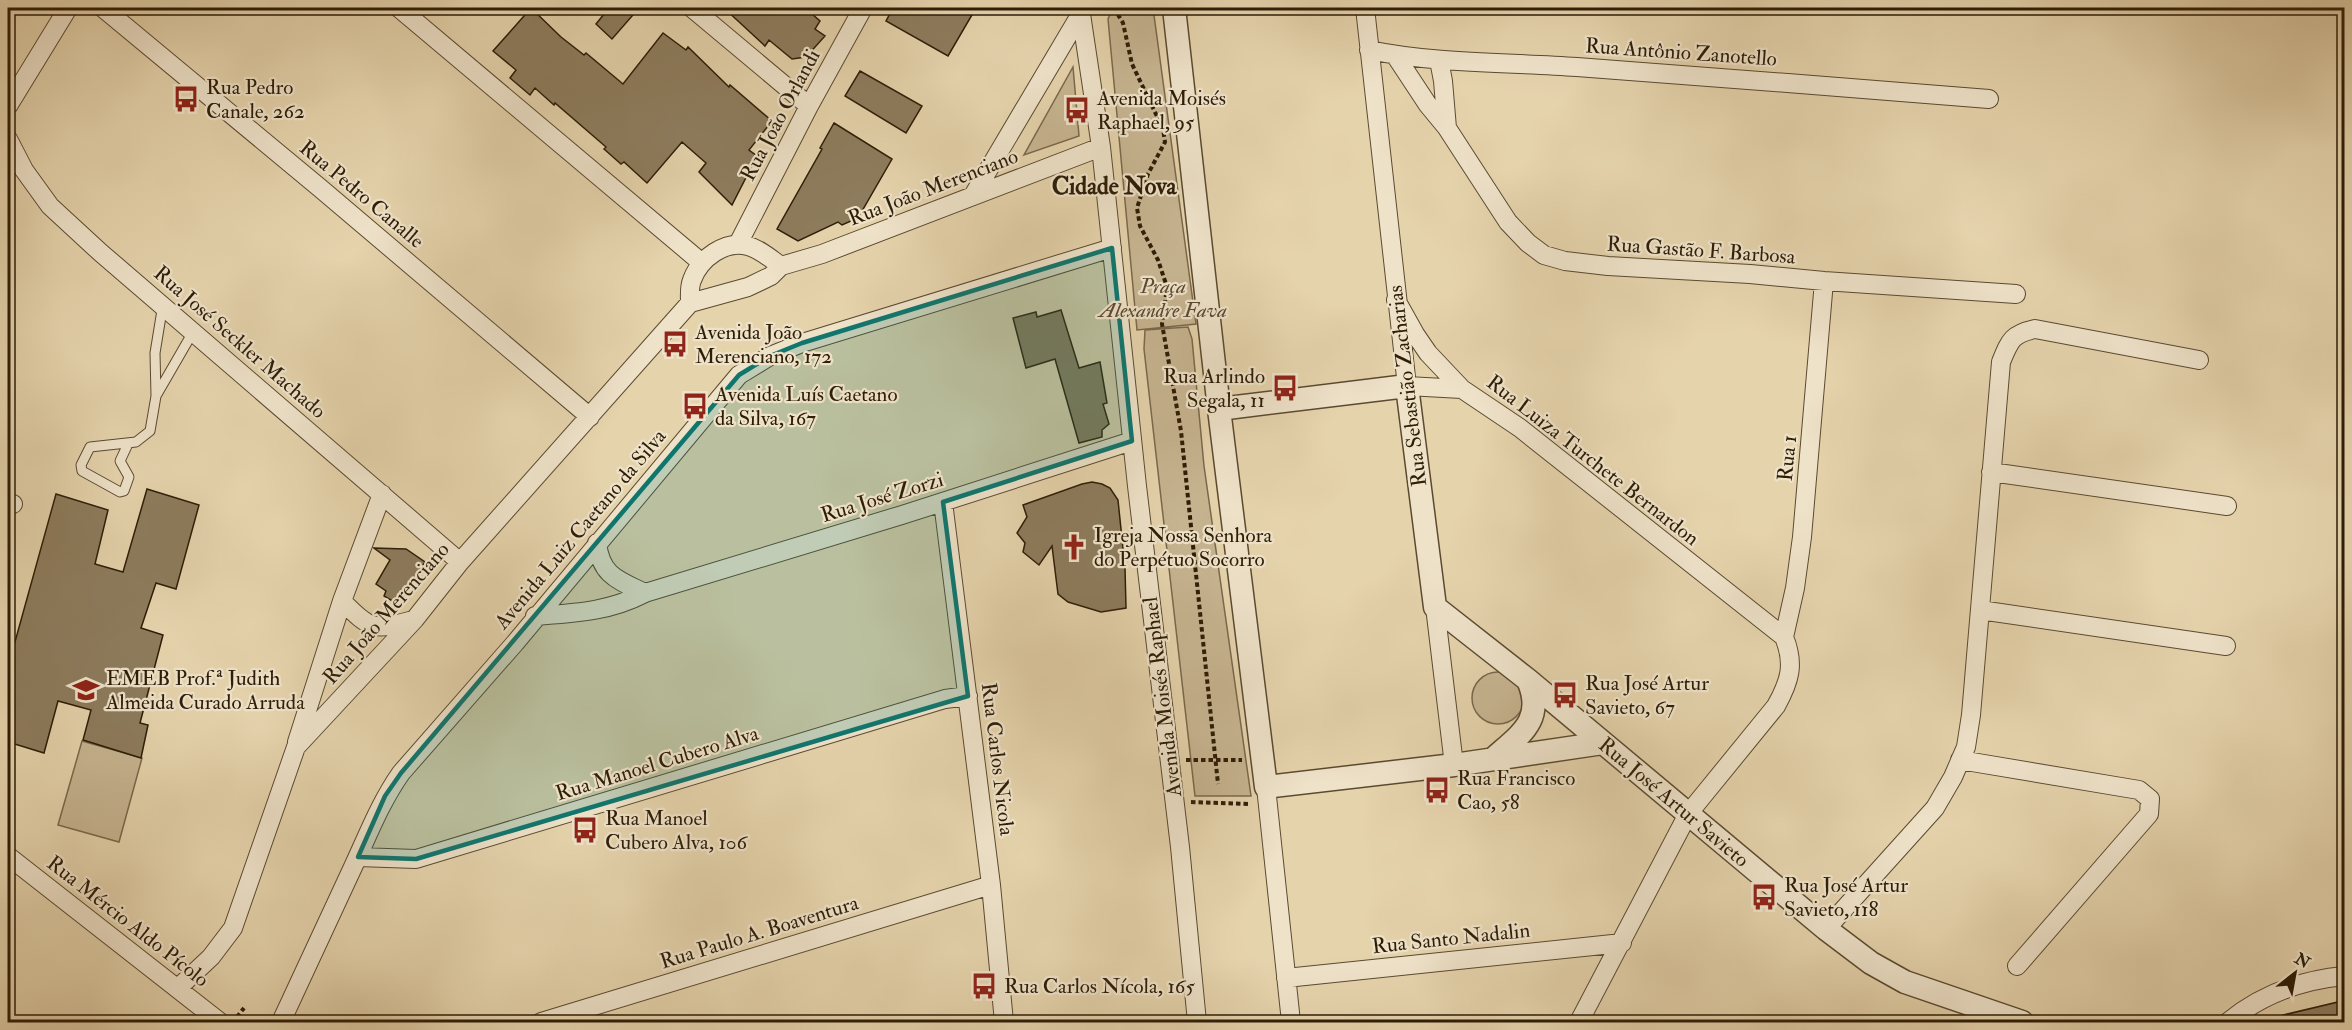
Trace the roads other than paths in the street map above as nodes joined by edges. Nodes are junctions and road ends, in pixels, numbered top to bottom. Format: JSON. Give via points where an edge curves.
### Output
{"nodes":[{"id":1,"x":68,"y":8,"type":"edge"},
{"id":2,"x":104,"y":8,"type":"edge"},
{"id":3,"x":399,"y":8,"type":"edge"},
{"id":4,"x":692,"y":8,"type":"edge"},
{"id":5,"x":864,"y":8,"type":"edge"},
{"id":6,"x":1174,"y":8,"type":"edge"},
{"id":7,"x":1365,"y":8,"type":"edge"},
{"id":8,"x":1083,"y":11,"type":"edge"},
{"id":9,"x":1369,"y":50,"type":"junction"},
{"id":10,"x":1395,"y":55,"type":"junction"},
{"id":11,"x":1438,"y":60,"type":"junction"},
{"id":12,"x":1989,"y":99,"type":"dead end"},
{"id":13,"x":8,"y":106,"type":"edge"},
{"id":14,"x":809,"y":106,"type":"junction"},
{"id":15,"x":1447,"y":128,"type":"junction"},
{"id":16,"x":8,"y":139,"type":"edge"},
{"id":17,"x":1101,"y":147,"type":"junction"},
{"id":18,"x":974,"y":194,"type":"junction"},
{"id":19,"x":738,"y":244,"type":"junction"},
{"id":20,"x":1112,"y":248,"type":"junction"},
{"id":21,"x":702,"y":263,"type":"junction"},
{"id":22,"x":781,"y":266,"type":"junction"},
{"id":23,"x":1824,"y":281,"type":"junction"},
{"id":24,"x":2016,"y":294,"type":"dead end"},
{"id":25,"x":1396,"y":300,"type":"junction"},
{"id":26,"x":690,"y":303,"type":"junction"},
{"id":27,"x":163,"y":304,"type":"junction"},
{"id":28,"x":193,"y":332,"type":"junction"},
{"id":29,"x":2199,"y":360,"type":"dead end"},
{"id":30,"x":1407,"y":386,"type":"junction"},
{"id":31,"x":1462,"y":389,"type":"junction"},
{"id":32,"x":156,"y":396,"type":"junction"},
{"id":33,"x":1219,"y":409,"type":"junction"},
{"id":34,"x":590,"y":417,"type":"junction"},
{"id":35,"x":1132,"y":441,"type":"junction"},
{"id":36,"x":129,"y":444,"type":"junction"},
{"id":37,"x":1991,"y":472,"type":"junction"},
{"id":38,"x":382,"y":494,"type":"junction"},
{"id":39,"x":943,"y":502,"type":"junction"},
{"id":40,"x":2227,"y":506,"type":"dead end"},
{"id":41,"x":597,"y":543,"type":"junction"},
{"id":42,"x":460,"y":562,"type":"junction"},
{"id":43,"x":645,"y":593,"type":"junction"},
{"id":44,"x":342,"y":601,"type":"junction"},
{"id":45,"x":1435,"y":607,"type":"junction"},
{"id":46,"x":1980,"y":610,"type":"junction"},
{"id":47,"x":536,"y":616,"type":"junction"},
{"id":48,"x":415,"y":619,"type":"junction"},
{"id":49,"x":1784,"y":637,"type":"junction"},
{"id":50,"x":2226,"y":646,"type":"dead end"},
{"id":51,"x":1528,"y":680,"type":"junction"},
{"id":52,"x":968,"y":696,"type":"junction"},
{"id":53,"x":1604,"y":743,"type":"junction"},
{"id":54,"x":296,"y":747,"type":"junction"},
{"id":55,"x":1494,"y":758,"type":"junction"},
{"id":56,"x":1960,"y":760,"type":"junction"},
{"id":57,"x":1454,"y":765,"type":"junction"},
{"id":58,"x":1260,"y":795,"type":"junction"},
{"id":59,"x":1688,"y":814,"type":"junction"},
{"id":60,"x":8,"y":856,"type":"edge"},
{"id":61,"x":358,"y":857,"type":"junction"},
{"id":62,"x":991,"y":885,"type":"junction"},
{"id":63,"x":1826,"y":929,"type":"junction"},
{"id":64,"x":1622,"y":942,"type":"junction"},
{"id":65,"x":2017,"y":966,"type":"dead end"},
{"id":66,"x":2344,"y":976,"type":"edge"},
{"id":67,"x":1286,"y":978,"type":"junction"},
{"id":68,"x":178,"y":988,"type":"junction"},
{"id":69,"x":1192,"y":1021,"type":"edge"},
{"id":70,"x":220,"y":1023,"type":"edge"},
{"id":71,"x":281,"y":1023,"type":"edge"},
{"id":72,"x":541,"y":1023,"type":"edge"},
{"id":73,"x":1004,"y":1023,"type":"edge"},
{"id":74,"x":1291,"y":1023,"type":"edge"},
{"id":75,"x":1579,"y":1023,"type":"edge"},
{"id":76,"x":2022,"y":1023,"type":"edge"},
{"id":77,"x":2228,"y":1023,"type":"edge"}],
"edges":[{"from":1,"to":13,"type":"street"},
{"from":2,"to":34,"type":"street","name":"Rua Pedro Canalle"},
{"from":3,"to":21,"type":"street"},
{"from":4,"to":14,"type":"street"},
{"from":5,"to":14,"type":"street","name":"Rua João Orlandi"},
{"from":6,"to":33,"type":"street"},
{"from":7,"to":9,"type":"street","name":"Rua Sebastião Zacharias"},
{"from":8,"to":17,"type":"street","name":"Avenida Moisés Raphael"},
{"from":8,"to":18,"type":"street"},
{"from":9,"to":10,"type":"street","name":"Rua Antônio Zanotello"},
{"from":9,"to":25,"type":"street","name":"Rua Sebastião Zacharias"},
{"from":10,"to":11,"type":"street","name":"Rua Antônio Zanotello"},
{"from":10,"to":15,"type":"street","name":"Rua Gastão F. Barbosa"},
{"from":11,"to":12,"type":"street","name":"Rua Antônio Zanotello","via":[[1586,67]]},
{"from":11,"to":15,"type":"street"},
{"from":14,"to":19,"type":"street","name":"Rua João Orlandi"},
{"from":15,"to":23,"type":"street","name":"Rua Gastão F. Barbosa","via":[[1508,222],[1544,255],[1608,267]]},
{"from":16,"to":27,"type":"street","name":"Rua José Seckler Machado","via":[[50,206]]},
{"from":17,"to":18,"type":"street","name":"Rua João Merenciano"},
{"from":17,"to":20,"type":"street","name":"Avenida Moisés Raphael"},
{"from":18,"to":22,"type":"street","name":"Rua João Merenciano","via":[[822,254]]},
{"from":19,"to":21,"type":"street","via":[[711,254]]},
{"from":19,"to":22,"type":"street","via":[[750,246]]},
{"from":20,"to":35,"type":"street","name":"Avenida Moisés Raphael"},
{"from":20,"to":41,"type":"street","name":"Avenida Luiz Caetano da Silva","via":[[770,356],[740,375]]},
{"from":21,"to":26,"type":"street","via":[[692,279]]},
{"from":22,"to":26,"type":"street","name":"Rua João Merenciano","via":[[771,276],[748,287]]},
{"from":23,"to":24,"type":"street","name":"Rua Gastão F. Barbosa"},
{"from":23,"to":49,"type":"street","name":"Rua 1","via":[[1802,537],[1796,588]]},
{"from":25,"to":30,"type":"street","name":"Rua Sebastião Zacharias"},
{"from":25,"to":31,"type":"street","name":"Rua Luiza Turchete Bernardon","via":[[1428,353]]},
{"from":26,"to":34,"type":"street","name":"Rua João Merenciano"},
{"from":27,"to":28,"type":"street","name":"Rua José Seckler Machado"},
{"from":27,"to":32,"type":"lane","via":[[155,353]]},
{"from":28,"to":32,"type":"lane"},
{"from":28,"to":38,"type":"street","name":"Rua José Seckler Machado"},
{"from":29,"to":37,"type":"street","via":[[2035,329],[2019,333],[2009,342],[2001,362]]},
{"from":30,"to":31,"type":"street"},
{"from":30,"to":33,"type":"street"},
{"from":30,"to":45,"type":"street","name":"Rua Sebastião Zacharias"},
{"from":31,"to":49,"type":"street","name":"Rua Luiza Turchete Bernardon","via":[[1520,428]]},
{"from":32,"to":36,"type":"lane","via":[[150,431],[140,441]]},
{"from":33,"to":58,"type":"street"},
{"from":34,"to":42,"type":"street","name":"Rua João Merenciano"},
{"from":35,"to":39,"type":"street","name":"Rua José Zorzi"},
{"from":35,"to":69,"type":"street","name":"Avenida Moisés Raphael","via":[[1175,804]]},
{"from":36,"to":36,"type":"lane","via":[[90,447],[82,471],[124,491],[129,477],[120,460]]},
{"from":37,"to":40,"type":"street"},
{"from":37,"to":46,"type":"street"},
{"from":38,"to":42,"type":"street","name":"Rua José Seckler Machado"},
{"from":38,"to":44,"type":"street"},
{"from":39,"to":43,"type":"street","name":"Rua José Zorzi"},
{"from":39,"to":52,"type":"street","name":"Rua Carlos Nicola"},
{"from":41,"to":43,"type":"street","via":[[599,561],[608,573]]},
{"from":41,"to":47,"type":"street","name":"Avenida Luiz Caetano da Silva"},
{"from":42,"to":48,"type":"street","name":"Rua João Merenciano"},
{"from":43,"to":47,"type":"street","name":"Rua José Zorzi","via":[[622,605]]},
{"from":44,"to":48,"type":"street","via":[[369,625],[380,628]]},
{"from":44,"to":54,"type":"street"},
{"from":45,"to":51,"type":"street","name":"Rua José Artur Savieto"},
{"from":45,"to":57,"type":"street","name":"Rua Sebastião Zacharias"},
{"from":46,"to":50,"type":"street"},
{"from":46,"to":56,"type":"street","via":[[1971,715]]},
{"from":47,"to":61,"type":"street","name":"Avenida Luiz Caetano da Silva","via":[[401,773],[385,796]]},
{"from":48,"to":54,"type":"street","name":"Rua João Merenciano"},
{"from":49,"to":59,"type":"street","via":[[1790,651],[1786,689]]},
{"from":51,"to":53,"type":"street","name":"Rua José Artur Savieto"},
{"from":51,"to":55,"type":"street","via":[[1535,700],[1533,716],[1520,735]]},
{"from":52,"to":61,"type":"street","name":"Rua Manoel Cubero Alva","via":[[945,699],[416,859]]},
{"from":52,"to":62,"type":"street","name":"Rua Carlos Nicola"},
{"from":53,"to":55,"type":"street"},
{"from":53,"to":59,"type":"street","name":"Rua José Artur Savieto"},
{"from":54,"to":68,"type":"street","name":"Rua João Merenciano","via":[[233,928],[211,957]]},
{"from":55,"to":57,"type":"street"},
{"from":56,"to":63,"type":"street","via":[[1935,808]]},
{"from":56,"to":65,"type":"street","via":[[2139,790],[2150,800],[2149,814]]},
{"from":57,"to":58,"type":"street","via":[[1335,780]]},
{"from":58,"to":67,"type":"street"},
{"from":59,"to":63,"type":"street","name":"Rua José Artur Savieto"},
{"from":59,"to":64,"type":"street"},
{"from":60,"to":68,"type":"street","name":"Rua Mércio Aldo Pícolo"},
{"from":61,"to":71,"type":"street","name":"Avenida Luiz Caetano da Silva"},
{"from":62,"to":72,"type":"street","name":"Rua Paulo A. Boaventura"},
{"from":62,"to":73,"type":"street","name":"Rua Carlos Nicola"},
{"from":63,"to":76,"type":"street","name":"Rua José Artur Savieto","via":[[1871,963],[1905,982]]},
{"from":64,"to":67,"type":"street","name":"Rua Santo Nadalin"},
{"from":64,"to":75,"type":"street"},
{"from":66,"to":77,"type":"street","via":[[2288,988]]},
{"from":67,"to":74,"type":"street"},
{"from":68,"to":70,"type":"street","name":"Rua Mércio Aldo Pícolo"}]}
